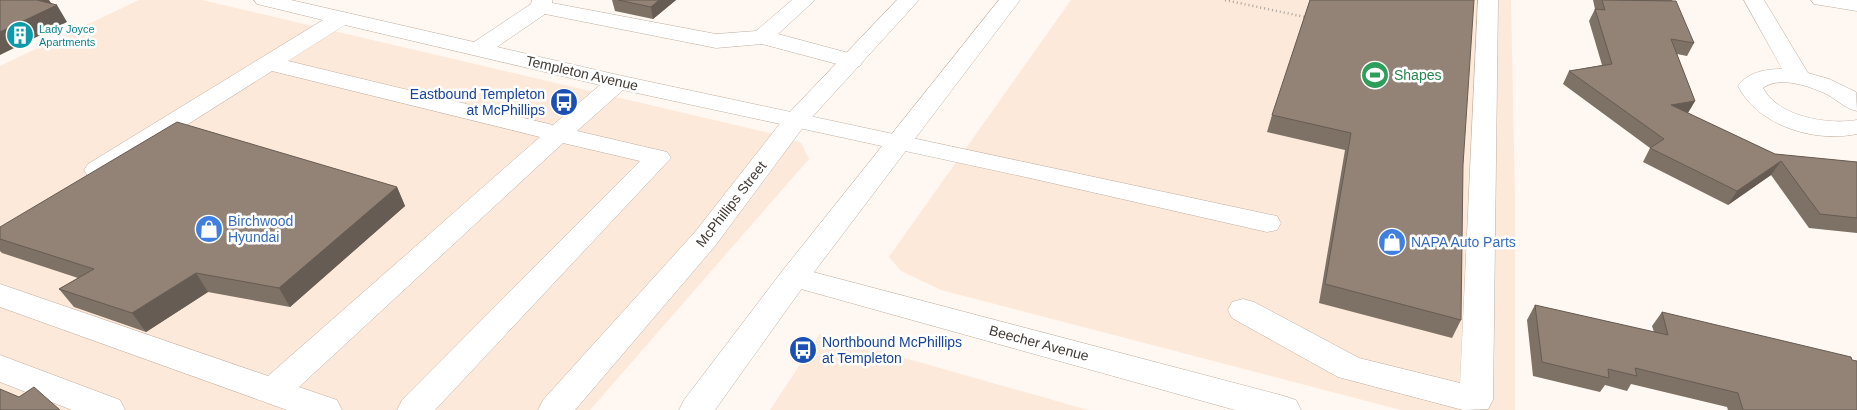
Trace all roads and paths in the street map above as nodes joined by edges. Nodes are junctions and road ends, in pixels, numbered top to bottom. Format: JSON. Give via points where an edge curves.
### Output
{"nodes":[{"id":1,"x":264,"y":0,"type":"edge"},
{"id":2,"x":805,"y":0,"type":"edge"},
{"id":3,"x":909,"y":0,"type":"edge"},
{"id":4,"x":1010,"y":0,"type":"edge"},
{"id":5,"x":1225,"y":0,"type":"edge"},
{"id":6,"x":1488,"y":0,"type":"edge"},
{"id":7,"x":1754,"y":0,"type":"edge"},
{"id":8,"x":1821,"y":0,"type":"edge"},
{"id":9,"x":541,"y":3,"type":"edge"},
{"id":10,"x":301,"y":4,"type":"edge"},
{"id":11,"x":1857,"y":5,"type":"edge"},
{"id":12,"x":1305,"y":17,"type":"edge"},
{"id":13,"x":340,"y":18,"type":"junction"},
{"id":14,"x":762,"y":37,"type":"junction"},
{"id":15,"x":479,"y":49,"type":"junction"},
{"id":16,"x":852,"y":61,"type":"junction"},
{"id":17,"x":268,"y":63,"type":"junction"},
{"id":18,"x":1800,"y":78,"type":"junction"},
{"id":19,"x":618,"y":82,"type":"junction"},
{"id":20,"x":1857,"y":104,"type":"edge"},
{"id":21,"x":795,"y":121,"type":"junction"},
{"id":22,"x":1857,"y":127,"type":"edge"},
{"id":23,"x":559,"y":133,"type":"junction"},
{"id":24,"x":900,"y":143,"type":"junction"},
{"id":25,"x":76,"y":184,"type":"edge"},
{"id":26,"x":1267,"y":223,"type":"dead end"},
{"id":27,"x":794,"y":277,"type":"junction"},
{"id":28,"x":0,"y":295,"type":"edge"},
{"id":29,"x":1243,"y":310,"type":"dead end"},
{"id":30,"x":0,"y":368,"type":"edge"},
{"id":31,"x":273,"y":391,"type":"junction"},
{"id":32,"x":108,"y":410,"type":"edge"},
{"id":33,"x":326,"y":410,"type":"edge"},
{"id":34,"x":414,"y":410,"type":"edge"},
{"id":35,"x":555,"y":410,"type":"edge"},
{"id":36,"x":696,"y":410,"type":"edge"},
{"id":37,"x":1284,"y":410,"type":"edge"}],
"edges":[{"from":1,"to":10,"type":"street","name":"Templeton Avenue"},
{"from":2,"to":14,"type":"street"},
{"from":3,"to":16,"type":"street","name":"McPhillips Street"},
{"from":4,"to":24,"type":"street"},
{"from":5,"to":12,"type":"path"},
{"from":6,"to":29,"type":"street","via":[[1476,400],[1350,368]]},
{"from":7,"to":18,"type":"street"},
{"from":8,"to":11,"type":"street"},
{"from":9,"to":14,"type":"street","via":[[716,41]]},
{"from":9,"to":15,"type":"street"},
{"from":10,"to":13,"type":"street","name":"Templeton Avenue"},
{"from":13,"to":15,"type":"street","name":"Templeton Avenue"},
{"from":13,"to":17,"type":"street"},
{"from":14,"to":16,"type":"street"},
{"from":15,"to":19,"type":"street","name":"Templeton Avenue"},
{"from":16,"to":21,"type":"street","name":"McPhillips Street"},
{"from":17,"to":23,"type":"street"},
{"from":17,"to":25,"type":"street"},
{"from":18,"to":20,"type":"street","via":[[1840,92]]},
{"from":18,"to":22,"type":"street","via":[[1760,78],[1750,86],[1752,94],[1769,109],[1796,122],[1834,130]]},
{"from":19,"to":21,"type":"street","name":"Templeton Avenue"},
{"from":19,"to":23,"type":"street"},
{"from":21,"to":24,"type":"street","name":"Templeton Avenue"},
{"from":21,"to":35,"type":"street","name":"McPhillips Street","via":[[705,238]]},
{"from":23,"to":31,"type":"street"},
{"from":23,"to":34,"type":"street","via":[[658,158]]},
{"from":24,"to":26,"type":"street","name":"Templeton Avenue"},
{"from":24,"to":27,"type":"street"},
{"from":27,"to":36,"type":"street"},
{"from":27,"to":37,"type":"street","name":"Beecher Avenue"},
{"from":28,"to":31,"type":"street"},
{"from":30,"to":32,"type":"street"},
{"from":31,"to":33,"type":"street"}]}
